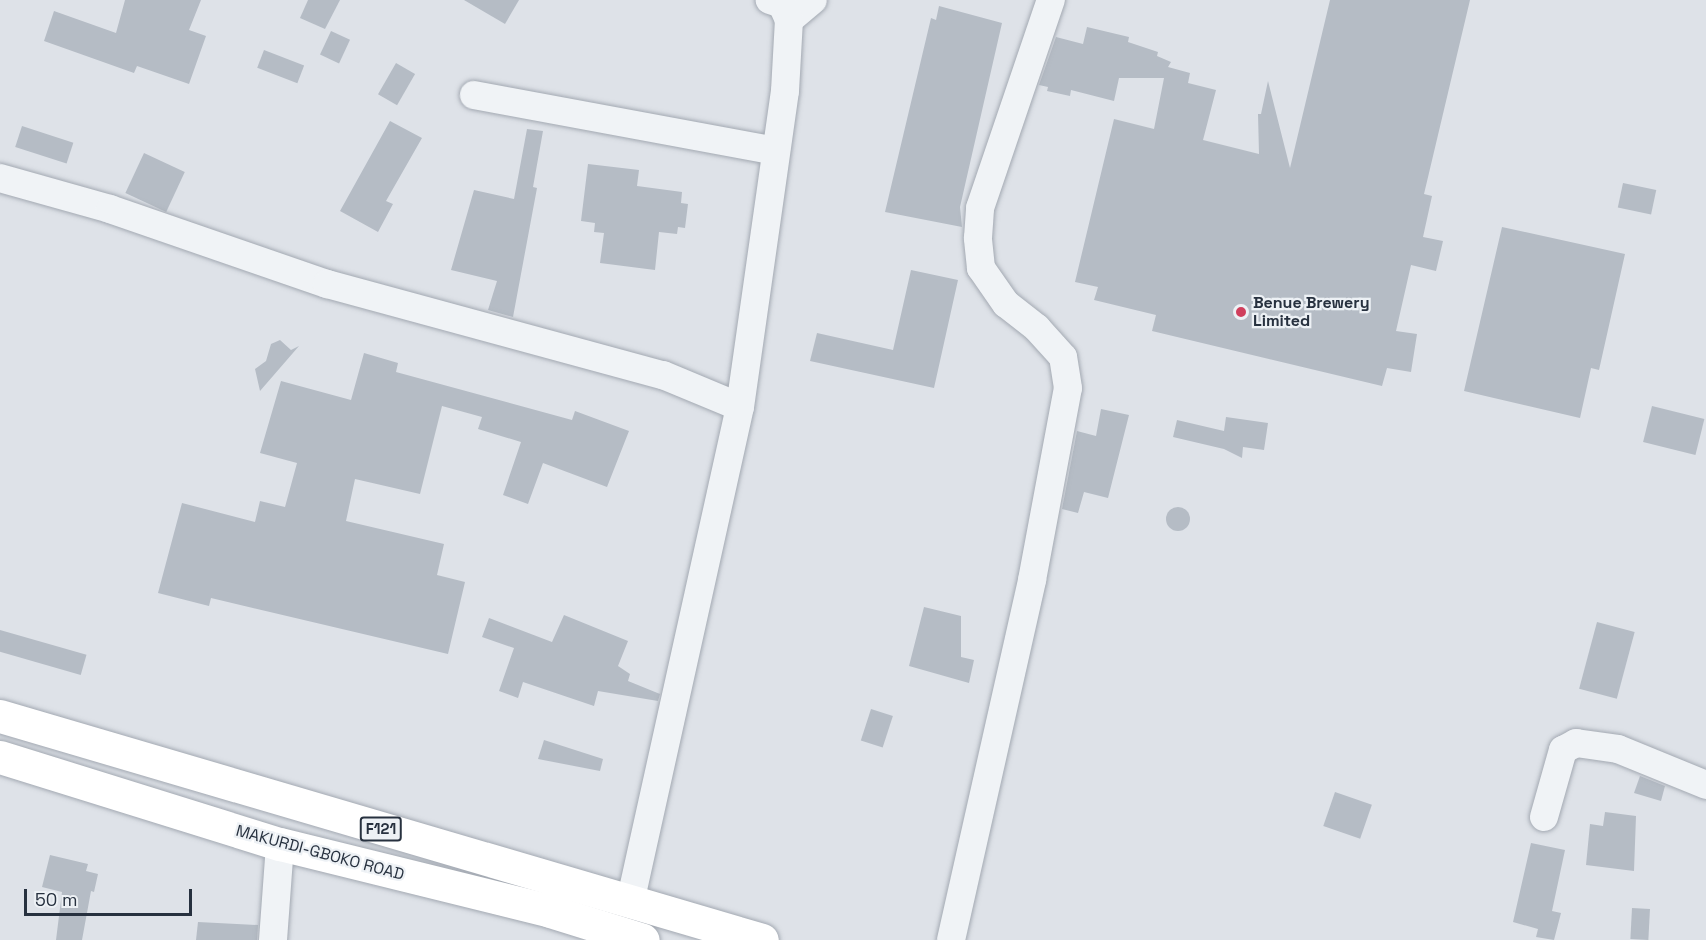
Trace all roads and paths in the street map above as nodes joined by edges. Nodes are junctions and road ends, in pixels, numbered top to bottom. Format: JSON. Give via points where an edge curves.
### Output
{"nodes":[{"id":1,"x":770,"y":0,"type":"edge"},
{"id":2,"x":813,"y":0,"type":"edge"},
{"id":3,"x":1050,"y":0,"type":"edge"},
{"id":4,"x":789,"y":20,"type":"junction"},
{"id":5,"x":474,"y":95,"type":"dead end"},
{"id":6,"x":776,"y":151,"type":"junction"},
{"id":7,"x":0,"y":178,"type":"edge"},
{"id":8,"x":740,"y":407,"type":"junction"},
{"id":9,"x":0,"y":716,"type":"edge"},
{"id":10,"x":0,"y":757,"type":"edge"},
{"id":11,"x":1706,"y":785,"type":"edge"},
{"id":12,"x":1544,"y":817,"type":"dead end"},
{"id":13,"x":280,"y":844,"type":"junction"},
{"id":14,"x":630,"y":903,"type":"junction"},
{"id":15,"x":953,"y":928,"type":"edge"},
{"id":16,"x":273,"y":940,"type":"edge"},
{"id":17,"x":643,"y":940,"type":"edge"},
{"id":18,"x":762,"y":940,"type":"edge"}],
"edges":[{"from":1,"to":4,"type":"street","via":[[782,4]]},
{"from":2,"to":4,"type":"street"},
{"from":3,"to":15,"type":"street","via":[[980,208],[978,238],[981,268],[1006,304],[1037,328],[1063,357],[1068,388],[1032,580]]},
{"from":4,"to":6,"type":"street","via":[[785,91]]},
{"from":5,"to":6,"type":"street"},
{"from":6,"to":8,"type":"street"},
{"from":7,"to":8,"type":"street","via":[[110,209],[327,284],[663,375]]},
{"from":8,"to":14,"type":"street"},
{"from":9,"to":14,"type":"main road","number":"F121"},
{"from":10,"to":13,"type":"main road","name":"MAKURDI-GBOKO ROAD","number":"F121"},
{"from":11,"to":12,"type":"street","via":[[1618,749],[1576,743],[1563,750]]},
{"from":13,"to":16,"type":"street"},
{"from":13,"to":17,"type":"main road","name":"MAKURDI-GBOKO ROAD","number":"F121","via":[[550,911]]},
{"from":14,"to":18,"type":"main road","number":"F121"}]}
